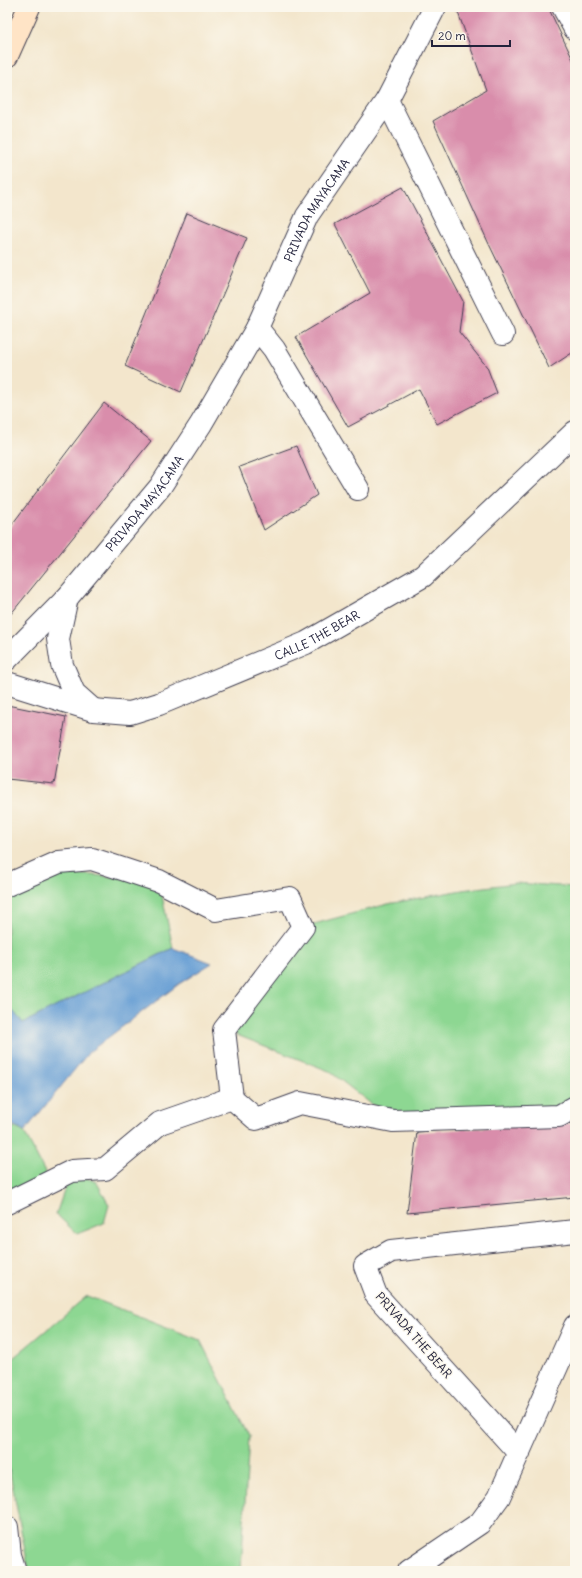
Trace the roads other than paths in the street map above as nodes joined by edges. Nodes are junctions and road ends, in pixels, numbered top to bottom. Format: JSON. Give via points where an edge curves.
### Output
{"nodes":[{"id":1,"x":29,"y":7,"type":"edge"},
{"id":2,"x":435,"y":7,"type":"edge"},
{"id":3,"x":563,"y":7,"type":"edge"},
{"id":4,"x":575,"y":29,"type":"edge"},
{"id":5,"x":7,"y":56,"type":"edge"},
{"id":6,"x":387,"y":100,"type":"junction"},
{"id":7,"x":257,"y":328,"type":"junction"},
{"id":8,"x":504,"y":334,"type":"dead end"},
{"id":9,"x":575,"y":432,"type":"edge"},
{"id":10,"x":358,"y":489,"type":"dead end"},
{"id":11,"x":67,"y":598,"type":"junction"},
{"id":12,"x":7,"y":659,"type":"edge"},
{"id":13,"x":7,"y":683,"type":"edge"},
{"id":14,"x":93,"y":710,"type":"junction"},
{"id":15,"x":7,"y":885,"type":"edge"},
{"id":16,"x":232,"y":1098,"type":"junction"},
{"id":17,"x":575,"y":1107,"type":"edge"},
{"id":18,"x":7,"y":1203,"type":"edge"},
{"id":19,"x":575,"y":1231,"type":"edge"},
{"id":20,"x":575,"y":1326,"type":"edge"},
{"id":21,"x":519,"y":1452,"type":"junction"},
{"id":22,"x":7,"y":1527,"type":"edge"},
{"id":23,"x":15,"y":1571,"type":"edge"},
{"id":24,"x":409,"y":1571,"type":"edge"}],
"edges":[{"from":1,"to":5,"type":"street"},
{"from":2,"to":6,"type":"street","name":"PRIVADA MAYACAMA"},
{"from":3,"to":4,"type":"street"},
{"from":6,"to":7,"type":"street","name":"PRIVADA MAYACAMA","via":[[307,216]]},
{"from":6,"to":8,"type":"street"},
{"from":7,"to":10,"type":"street","via":[[274,349]]},
{"from":7,"to":11,"type":"street","name":"PRIVADA MAYACAMA","via":[[160,488]]},
{"from":9,"to":14,"type":"street","name":"CALLE THE BEAR","via":[[423,576],[306,643],[159,704],[130,713]]},
{"from":11,"to":12,"type":"street","name":"PRIVADA MAYACAMA"},
{"from":11,"to":14,"type":"street","via":[[58,639],[62,664],[74,693]]},
{"from":13,"to":14,"type":"street","name":"CALLE THE BEAR"},
{"from":15,"to":16,"type":"street","via":[[59,862],[92,859],[159,881],[216,910],[290,898],[303,927],[224,1030]]},
{"from":16,"to":17,"type":"street","via":[[256,1119],[300,1103],[393,1121],[559,1116]]},
{"from":16,"to":18,"type":"street","via":[[160,1123],[105,1169],[72,1171]]},
{"from":19,"to":21,"type":"street","name":"PRIVADA THE BEAR","via":[[391,1251],[365,1266],[376,1295]]},
{"from":20,"to":21,"type":"street"},
{"from":21,"to":24,"type":"street","via":[[499,1497],[480,1523]]},
{"from":22,"to":23,"type":"street","via":[[10,1555]]}]}
